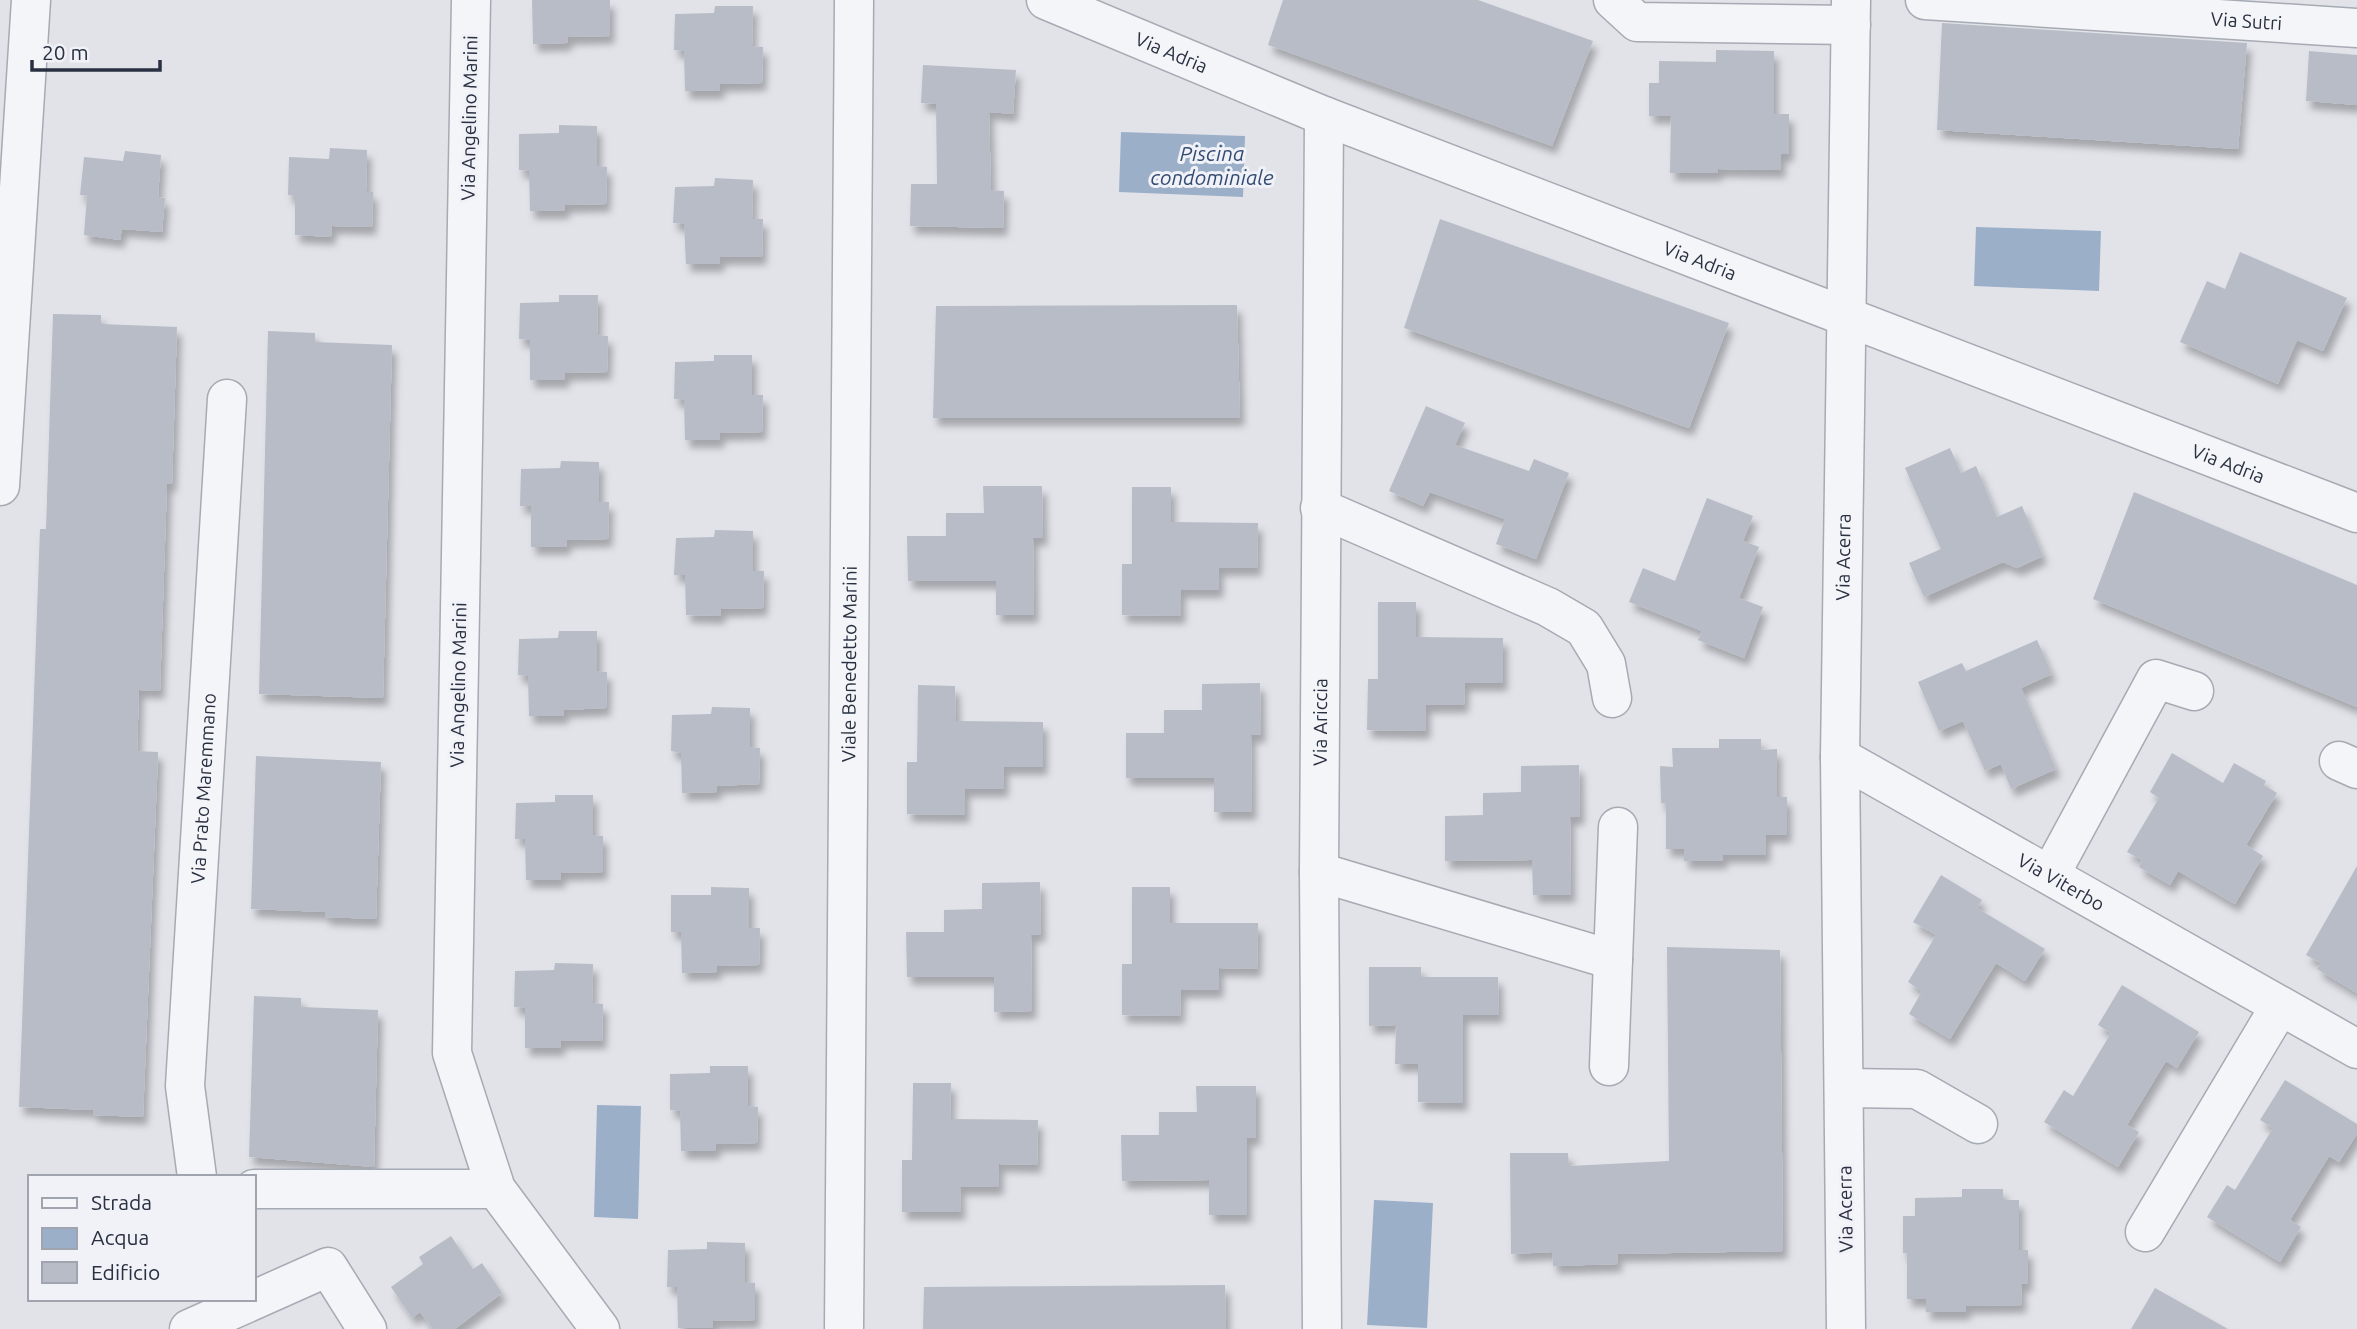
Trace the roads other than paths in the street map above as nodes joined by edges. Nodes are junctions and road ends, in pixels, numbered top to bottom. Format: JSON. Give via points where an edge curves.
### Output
{"nodes":[{"id":1,"x":31,"y":0,"type":"edge"},
{"id":2,"x":471,"y":0,"type":"edge"},
{"id":3,"x":854,"y":0,"type":"edge"},
{"id":4,"x":1046,"y":0,"type":"edge"},
{"id":5,"x":1613,"y":0,"type":"edge"},
{"id":6,"x":1925,"y":0,"type":"edge"},
{"id":7,"x":1851,"y":13,"type":"edge"},
{"id":8,"x":2357,"y":28,"type":"edge"},
{"id":9,"x":1324,"y":116,"type":"junction"},
{"id":10,"x":1848,"y":315,"type":"junction"},
{"id":11,"x":227,"y":399,"type":"dead end"},
{"id":12,"x":0,"y":486,"type":"edge"},
{"id":13,"x":1320,"y":508,"type":"junction"},
{"id":14,"x":2357,"y":513,"type":"edge"},
{"id":15,"x":2194,"y":691,"type":"dead end"},
{"id":16,"x":1612,"y":698,"type":"dead end"},
{"id":17,"x":1840,"y":757,"type":"junction"},
{"id":18,"x":1618,"y":827,"type":"dead end"},
{"id":19,"x":1319,"y":872,"type":"junction"},
{"id":20,"x":2050,"y":875,"type":"junction"},
{"id":21,"x":1613,"y":960,"type":"junction"},
{"id":22,"x":2280,"y":1006,"type":"junction"},
{"id":23,"x":2357,"y":1049,"type":"edge"},
{"id":24,"x":1609,"y":1066,"type":"dead end"},
{"id":25,"x":1844,"y":1088,"type":"junction"},
{"id":26,"x":1978,"y":1124,"type":"dead end"},
{"id":27,"x":197,"y":1175,"type":"edge"},
{"id":28,"x":256,"y":1189,"type":"edge"},
{"id":29,"x":496,"y":1189,"type":"junction"},
{"id":30,"x":2145,"y":1232,"type":"dead end"},
{"id":31,"x":256,"y":1298,"type":"edge"},
{"id":32,"x":250,"y":1301,"type":"edge"},
{"id":33,"x":188,"y":1329,"type":"edge"},
{"id":34,"x":367,"y":1329,"type":"edge"},
{"id":35,"x":600,"y":1329,"type":"edge"},
{"id":36,"x":844,"y":1329,"type":"edge"},
{"id":37,"x":1322,"y":1329,"type":"edge"},
{"id":38,"x":1846,"y":1329,"type":"edge"}],
"edges":[{"from":1,"to":12,"type":"street"},
{"from":2,"to":29,"type":"street","name":"Via Angelino Marini","via":[[452,1053]]},
{"from":3,"to":36,"type":"street","name":"Viale Benedetto Marini"},
{"from":4,"to":9,"type":"street","name":"Via Adria"},
{"from":5,"to":7,"type":"street","name":"Via Acerra","via":[[1637,22]]},
{"from":6,"to":8,"type":"street","name":"Via Sutri"},
{"from":7,"to":10,"type":"street","name":"Via Acerra"},
{"from":9,"to":10,"type":"street","name":"Via Adria"},
{"from":9,"to":13,"type":"street","name":"Via Ariccia"},
{"from":10,"to":14,"type":"street","name":"Via Adria"},
{"from":10,"to":17,"type":"street","name":"Via Acerra"},
{"from":11,"to":27,"type":"street","name":"Via Prato Maremmano","via":[[185,1086]]},
{"from":13,"to":16,"type":"street","via":[[1548,607],[1584,628],[1606,664]]},
{"from":13,"to":19,"type":"street","name":"Via Ariccia"},
{"from":15,"to":20,"type":"street","via":[[2156,679]]},
{"from":17,"to":20,"type":"street","name":"Via Viterbo"},
{"from":17,"to":25,"type":"street","name":"Via Acerra"},
{"from":18,"to":21,"type":"street"},
{"from":19,"to":21,"type":"street"},
{"from":19,"to":37,"type":"street","name":"Via Ariccia"},
{"from":20,"to":22,"type":"street","name":"Via Viterbo"},
{"from":21,"to":24,"type":"street"},
{"from":22,"to":23,"type":"street","name":"Via Viterbo"},
{"from":22,"to":30,"type":"street"},
{"from":25,"to":26,"type":"street","via":[[1917,1089]]},
{"from":25,"to":38,"type":"street","name":"Via Acerra"},
{"from":28,"to":29,"type":"street"},
{"from":29,"to":35,"type":"street","name":"Via Angelino Marini"},
{"from":31,"to":34,"type":"street","via":[[328,1266]]},
{"from":32,"to":33,"type":"street"}]}
